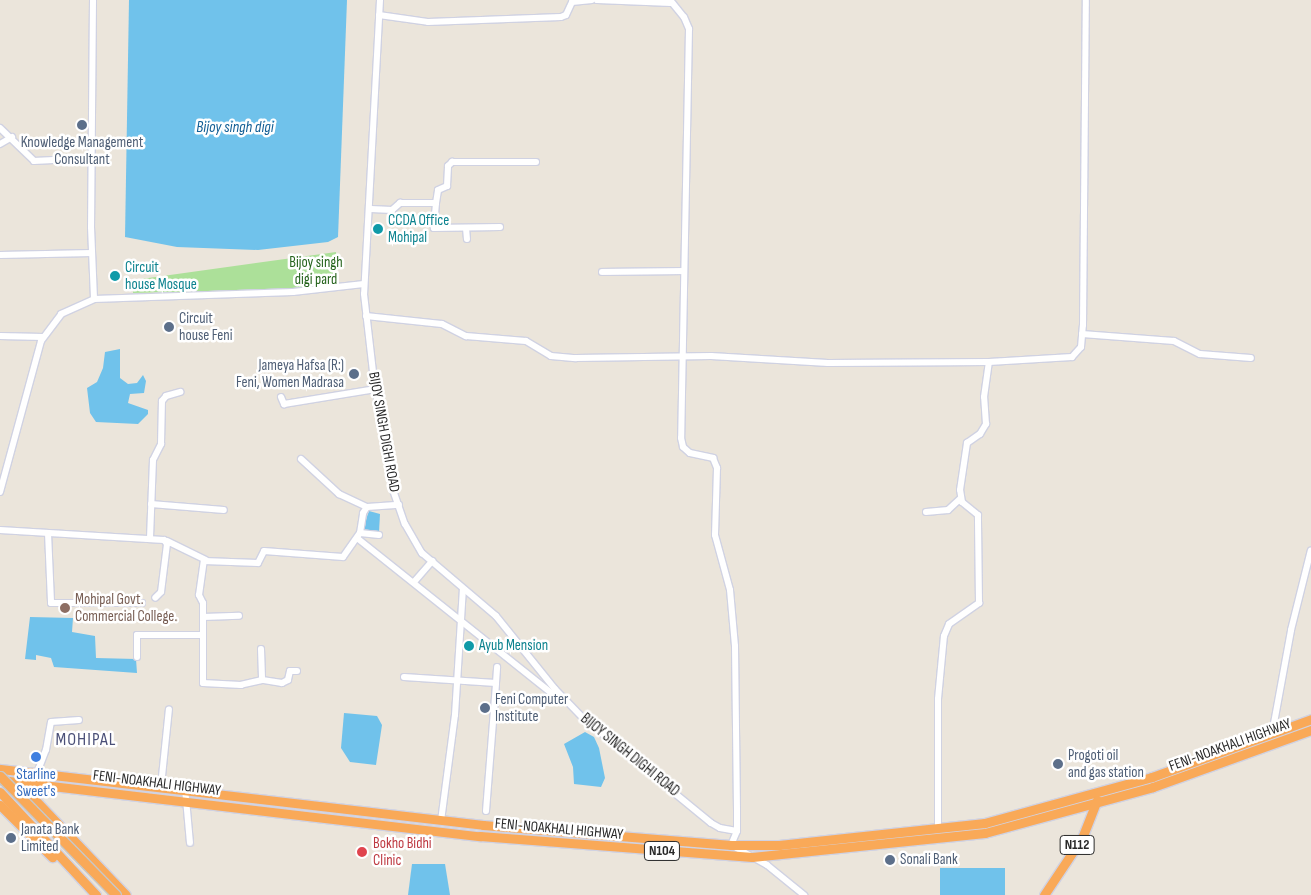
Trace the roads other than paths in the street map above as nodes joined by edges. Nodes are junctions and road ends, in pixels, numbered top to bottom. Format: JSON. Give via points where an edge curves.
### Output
{"nodes":[{"id":1,"x":93,"y":0,"type":"edge"},
{"id":2,"x":380,"y":0,"type":"edge"},
{"id":3,"x":592,"y":0,"type":"edge"},
{"id":4,"x":598,"y":0,"type":"edge"},
{"id":5,"x":1086,"y":0,"type":"edge"},
{"id":6,"x":670,"y":2,"type":"edge"},
{"id":7,"x":378,"y":15,"type":"junction"},
{"id":8,"x":0,"y":128,"type":"edge"},
{"id":9,"x":12,"y":137,"type":"junction"},
{"id":10,"x":0,"y":144,"type":"edge"},
{"id":11,"x":92,"y":158,"type":"junction"},
{"id":12,"x":536,"y":162,"type":"dead end"},
{"id":13,"x":436,"y":203,"type":"junction"},
{"id":14,"x":371,"y":209,"type":"junction"},
{"id":15,"x":500,"y":227,"type":"dead end"},
{"id":16,"x":466,"y":228,"type":"junction"},
{"id":17,"x":467,"y":239,"type":"dead end"},
{"id":18,"x":0,"y":254,"type":"edge"},
{"id":19,"x":92,"y":254,"type":"junction"},
{"id":20,"x":683,"y":271,"type":"junction"},
{"id":21,"x":602,"y":272,"type":"dead end"},
{"id":22,"x":364,"y":284,"type":"junction"},
{"id":23,"x":94,"y":299,"type":"junction"},
{"id":24,"x":366,"y":316,"type":"junction"},
{"id":25,"x":1082,"y":334,"type":"junction"},
{"id":26,"x":0,"y":336,"type":"edge"},
{"id":27,"x":43,"y":337,"type":"junction"},
{"id":28,"x":681,"y":358,"type":"junction"},
{"id":29,"x":1251,"y":358,"type":"dead end"},
{"id":30,"x":989,"y":362,"type":"junction"},
{"id":31,"x":376,"y":389,"type":"junction"},
{"id":32,"x":180,"y":392,"type":"dead end"},
{"id":33,"x":281,"y":397,"type":"dead end"},
{"id":34,"x":301,"y":459,"type":"dead end"},
{"id":35,"x":0,"y":490,"type":"edge"},
{"id":36,"x":960,"y":499,"type":"junction"},
{"id":37,"x":151,"y":504,"type":"junction"},
{"id":38,"x":398,"y":505,"type":"junction"},
{"id":39,"x":367,"y":507,"type":"junction"},
{"id":40,"x":224,"y":510,"type":"dead end"},
{"id":41,"x":926,"y":512,"type":"dead end"},
{"id":42,"x":0,"y":530,"type":"edge"},
{"id":43,"x":48,"y":533,"type":"junction"},
{"id":44,"x":358,"y":535,"type":"junction"},
{"id":45,"x":379,"y":535,"type":"dead end"},
{"id":46,"x":150,"y":538,"type":"junction"},
{"id":47,"x":167,"y":541,"type":"junction"},
{"id":48,"x":1311,"y":550,"type":"edge"},
{"id":49,"x":206,"y":560,"type":"junction"},
{"id":50,"x":432,"y":561,"type":"junction"},
{"id":51,"x":414,"y":582,"type":"junction"},
{"id":52,"x":463,"y":589,"type":"junction"},
{"id":53,"x":155,"y":598,"type":"dead end"},
{"id":54,"x":142,"y":603,"type":"dead end"},
{"id":55,"x":239,"y":616,"type":"dead end"},
{"id":56,"x":203,"y":617,"type":"junction"},
{"id":57,"x":461,"y":618,"type":"junction"},
{"id":58,"x":202,"y":636,"type":"junction"},
{"id":59,"x":261,"y":649,"type":"dead end"},
{"id":60,"x":137,"y":657,"type":"dead end"},
{"id":61,"x":497,"y":667,"type":"dead end"},
{"id":62,"x":297,"y":671,"type":"dead end"},
{"id":63,"x":404,"y":677,"type":"dead end"},
{"id":64,"x":262,"y":680,"type":"junction"},
{"id":65,"x":456,"y":680,"type":"junction"},
{"id":66,"x":496,"y":683,"type":"junction"},
{"id":67,"x":567,"y":707,"type":"dead end"},
{"id":68,"x":169,"y":708,"type":"dead end"},
{"id":69,"x":1311,"y":719,"type":"edge"},
{"id":70,"x":79,"y":720,"type":"dead end"},
{"id":71,"x":1311,"y":730,"type":"edge"},
{"id":72,"x":1272,"y":734,"type":"junction"},
{"id":73,"x":1,"y":772,"type":"edge"},
{"id":74,"x":37,"y":773,"type":"junction"},
{"id":75,"x":18,"y":782,"type":"junction"},
{"id":76,"x":161,"y":786,"type":"junction"},
{"id":77,"x":185,"y":788,"type":"junction"},
{"id":78,"x":1102,"y":791,"type":"junction"},
{"id":79,"x":0,"y":792,"type":"edge"},
{"id":80,"x":185,"y":799,"type":"junction"},
{"id":81,"x":1094,"y":804,"type":"junction"},
{"id":82,"x":0,"y":805,"type":"edge"},
{"id":83,"x":486,"y":811,"type":"dead end"},
{"id":84,"x":441,"y":820,"type":"junction"},
{"id":85,"x":938,"y":828,"type":"junction"},
{"id":86,"x":737,"y":831,"type":"junction"},
{"id":87,"x":190,"y":843,"type":"dead end"},
{"id":88,"x":731,"y":845,"type":"junction"},
{"id":89,"x":752,"y":857,"type":"junction"},
{"id":90,"x":89,"y":895,"type":"edge"},
{"id":91,"x":96,"y":895,"type":"edge"},
{"id":92,"x":116,"y":895,"type":"edge"},
{"id":93,"x":126,"y":895,"type":"edge"},
{"id":94,"x":804,"y":895,"type":"edge"},
{"id":95,"x":1044,"y":895,"type":"edge"}],
"edges":[{"from":1,"to":11,"type":"street"},
{"from":2,"to":7,"type":"street","name":"BIJOY SINGH DIGHI ROAD"},
{"from":3,"to":7,"type":"street","via":[[572,2],[566,16],[561,17],[428,22]]},
{"from":4,"to":6,"type":"street"},
{"from":5,"to":25,"type":"street"},
{"from":6,"to":20,"type":"street","via":[[684,16],[689,29]]},
{"from":7,"to":14,"type":"street","name":"BIJOY SINGH DIGHI ROAD"},
{"from":8,"to":9,"type":"street"},
{"from":9,"to":10,"type":"street"},
{"from":9,"to":11,"type":"street","via":[[34,161]]},
{"from":11,"to":19,"type":"street"},
{"from":12,"to":13,"type":"street","via":[[452,162],[448,166],[448,186],[438,190]]},
{"from":13,"to":14,"type":"street","via":[[400,202],[392,210]]},
{"from":13,"to":16,"type":"street","via":[[434,228]]},
{"from":14,"to":22,"type":"street","name":"BIJOY SINGH DIGHI ROAD"},
{"from":15,"to":16,"type":"street"},
{"from":16,"to":17,"type":"street"},
{"from":18,"to":19,"type":"street"},
{"from":19,"to":23,"type":"street"},
{"from":20,"to":21,"type":"street"},
{"from":20,"to":28,"type":"street"},
{"from":22,"to":23,"type":"street","via":[[293,292]]},
{"from":22,"to":24,"type":"street","name":"BIJOY SINGH DIGHI ROAD"},
{"from":23,"to":27,"type":"street","via":[[62,314]]},
{"from":24,"to":28,"type":"street","via":[[442,324],[466,336],[526,341],[551,356]]},
{"from":24,"to":31,"type":"street","name":"BIJOY SINGH DIGHI ROAD"},
{"from":25,"to":29,"type":"street","via":[[1174,341],[1200,354]]},
{"from":25,"to":30,"type":"street","via":[[1079,353],[1072,357]]},
{"from":26,"to":27,"type":"street"},
{"from":27,"to":35,"type":"street"},
{"from":28,"to":30,"type":"street"},
{"from":28,"to":86,"type":"street","via":[[683,447],[690,453],[713,458],[717,468],[715,535],[730,590],[735,646]]},
{"from":30,"to":36,"type":"street","via":[[984,396],[986,424],[980,434],[967,443]]},
{"from":31,"to":33,"type":"street","via":[[284,404]]},
{"from":31,"to":38,"type":"street","name":"BIJOY SINGH DIGHI ROAD"},
{"from":32,"to":37,"type":"street","via":[[166,396],[162,401],[161,444],[153,460]]},
{"from":34,"to":39,"type":"street","via":[[340,494]]},
{"from":36,"to":41,"type":"street","via":[[941,513]]},
{"from":36,"to":85,"type":"street","via":[[978,515],[979,603],[949,624],[944,636],[938,699]]},
{"from":37,"to":40,"type":"street"},
{"from":37,"to":46,"type":"street"},
{"from":38,"to":39,"type":"street"},
{"from":38,"to":50,"type":"street","name":"BIJOY SINGH DIGHI ROAD","via":[[414,541]]},
{"from":39,"to":44,"type":"street"},
{"from":42,"to":43,"type":"street"},
{"from":43,"to":46,"type":"street"},
{"from":43,"to":54,"type":"street","via":[[51,603]]},
{"from":44,"to":45,"type":"street"},
{"from":44,"to":49,"type":"street","via":[[343,557],[264,551],[258,563]]},
{"from":44,"to":51,"type":"street"},
{"from":46,"to":47,"type":"street"},
{"from":47,"to":49,"type":"street"},
{"from":47,"to":53,"type":"street","via":[[161,592]]},
{"from":48,"to":72,"type":"street","via":[[1290,630]]},
{"from":49,"to":56,"type":"street","via":[[201,569],[199,594]]},
{"from":50,"to":51,"type":"street"},
{"from":50,"to":52,"type":"street","name":"BIJOY SINGH DIGHI ROAD"},
{"from":51,"to":57,"type":"street"},
{"from":52,"to":57,"type":"street"},
{"from":52,"to":86,"type":"street","name":"BIJOY SINGH DIGHI ROAD","via":[[496,616],[555,689],[584,719],[711,822],[720,828]]},
{"from":55,"to":56,"type":"street"},
{"from":56,"to":58,"type":"street"},
{"from":57,"to":65,"type":"street"},
{"from":57,"to":67,"type":"street"},
{"from":58,"to":60,"type":"street","via":[[136,635]]},
{"from":58,"to":64,"type":"street","via":[[203,683],[240,685]]},
{"from":59,"to":64,"type":"street"},
{"from":61,"to":66,"type":"street"},
{"from":62,"to":64,"type":"street","via":[[290,671],[288,680],[282,684]]},
{"from":63,"to":65,"type":"street"},
{"from":65,"to":66,"type":"street"},
{"from":65,"to":84,"type":"street","via":[[456,715]]},
{"from":66,"to":83,"type":"street"},
{"from":68,"to":76,"type":"street"},
{"from":69,"to":72,"type":"highway","name":"FENI-NOAKHALI HIGHWAY","number":"N104"},
{"from":70,"to":74,"type":"street","via":[[51,722],[46,750]]},
{"from":71,"to":81,"type":"highway","name":"FENI-NOAKHALI HIGHWAY","number":"N104","via":[[1153,787]]},
{"from":72,"to":78,"type":"highway","name":"FENI-NOAKHALI HIGHWAY","number":"N104","via":[[1152,777]]},
{"from":73,"to":74,"type":"highway","name":"FENI-NOAKHALI HIGHWAY","number":"N104"},
{"from":73,"to":75,"type":"highway"},
{"from":73,"to":92,"type":"highway","bridge":true},
{"from":74,"to":76,"type":"highway","name":"FENI-NOAKHALI HIGHWAY","number":"N104"},
{"from":75,"to":80,"type":"highway","name":"FENI-NOAKHALI HIGHWAY","number":"N104"},
{"from":75,"to":93,"type":"highway"},
{"from":76,"to":77,"type":"highway","name":"FENI-NOAKHALI HIGHWAY","number":"N104"},
{"from":77,"to":80,"type":"street"},
{"from":77,"to":84,"type":"highway","name":"FENI-NOAKHALI HIGHWAY","number":"N104"},
{"from":78,"to":81,"type":"highway","number":"N112"},
{"from":78,"to":85,"type":"highway","name":"FENI-NOAKHALI HIGHWAY","number":"N104","via":[[985,823]]},
{"from":79,"to":91,"type":"highway"},
{"from":80,"to":87,"type":"street"},
{"from":80,"to":89,"type":"highway","name":"FENI-NOAKHALI HIGHWAY","number":"N104","via":[[480,836]]},
{"from":81,"to":89,"type":"highway","name":"FENI-NOAKHALI HIGHWAY","number":"N104","via":[[985,833]]},
{"from":81,"to":95,"type":"highway","number":"N112","via":[[1082,838]]},
{"from":82,"to":90,"type":"highway"},
{"from":84,"to":88,"type":"highway","name":"FENI-NOAKHALI HIGHWAY","number":"N104"},
{"from":85,"to":88,"type":"highway","name":"FENI-NOAKHALI HIGHWAY","number":"N104","via":[[779,845]]},
{"from":86,"to":88,"type":"street"},
{"from":88,"to":89,"type":"street"},
{"from":89,"to":94,"type":"street"}]}
